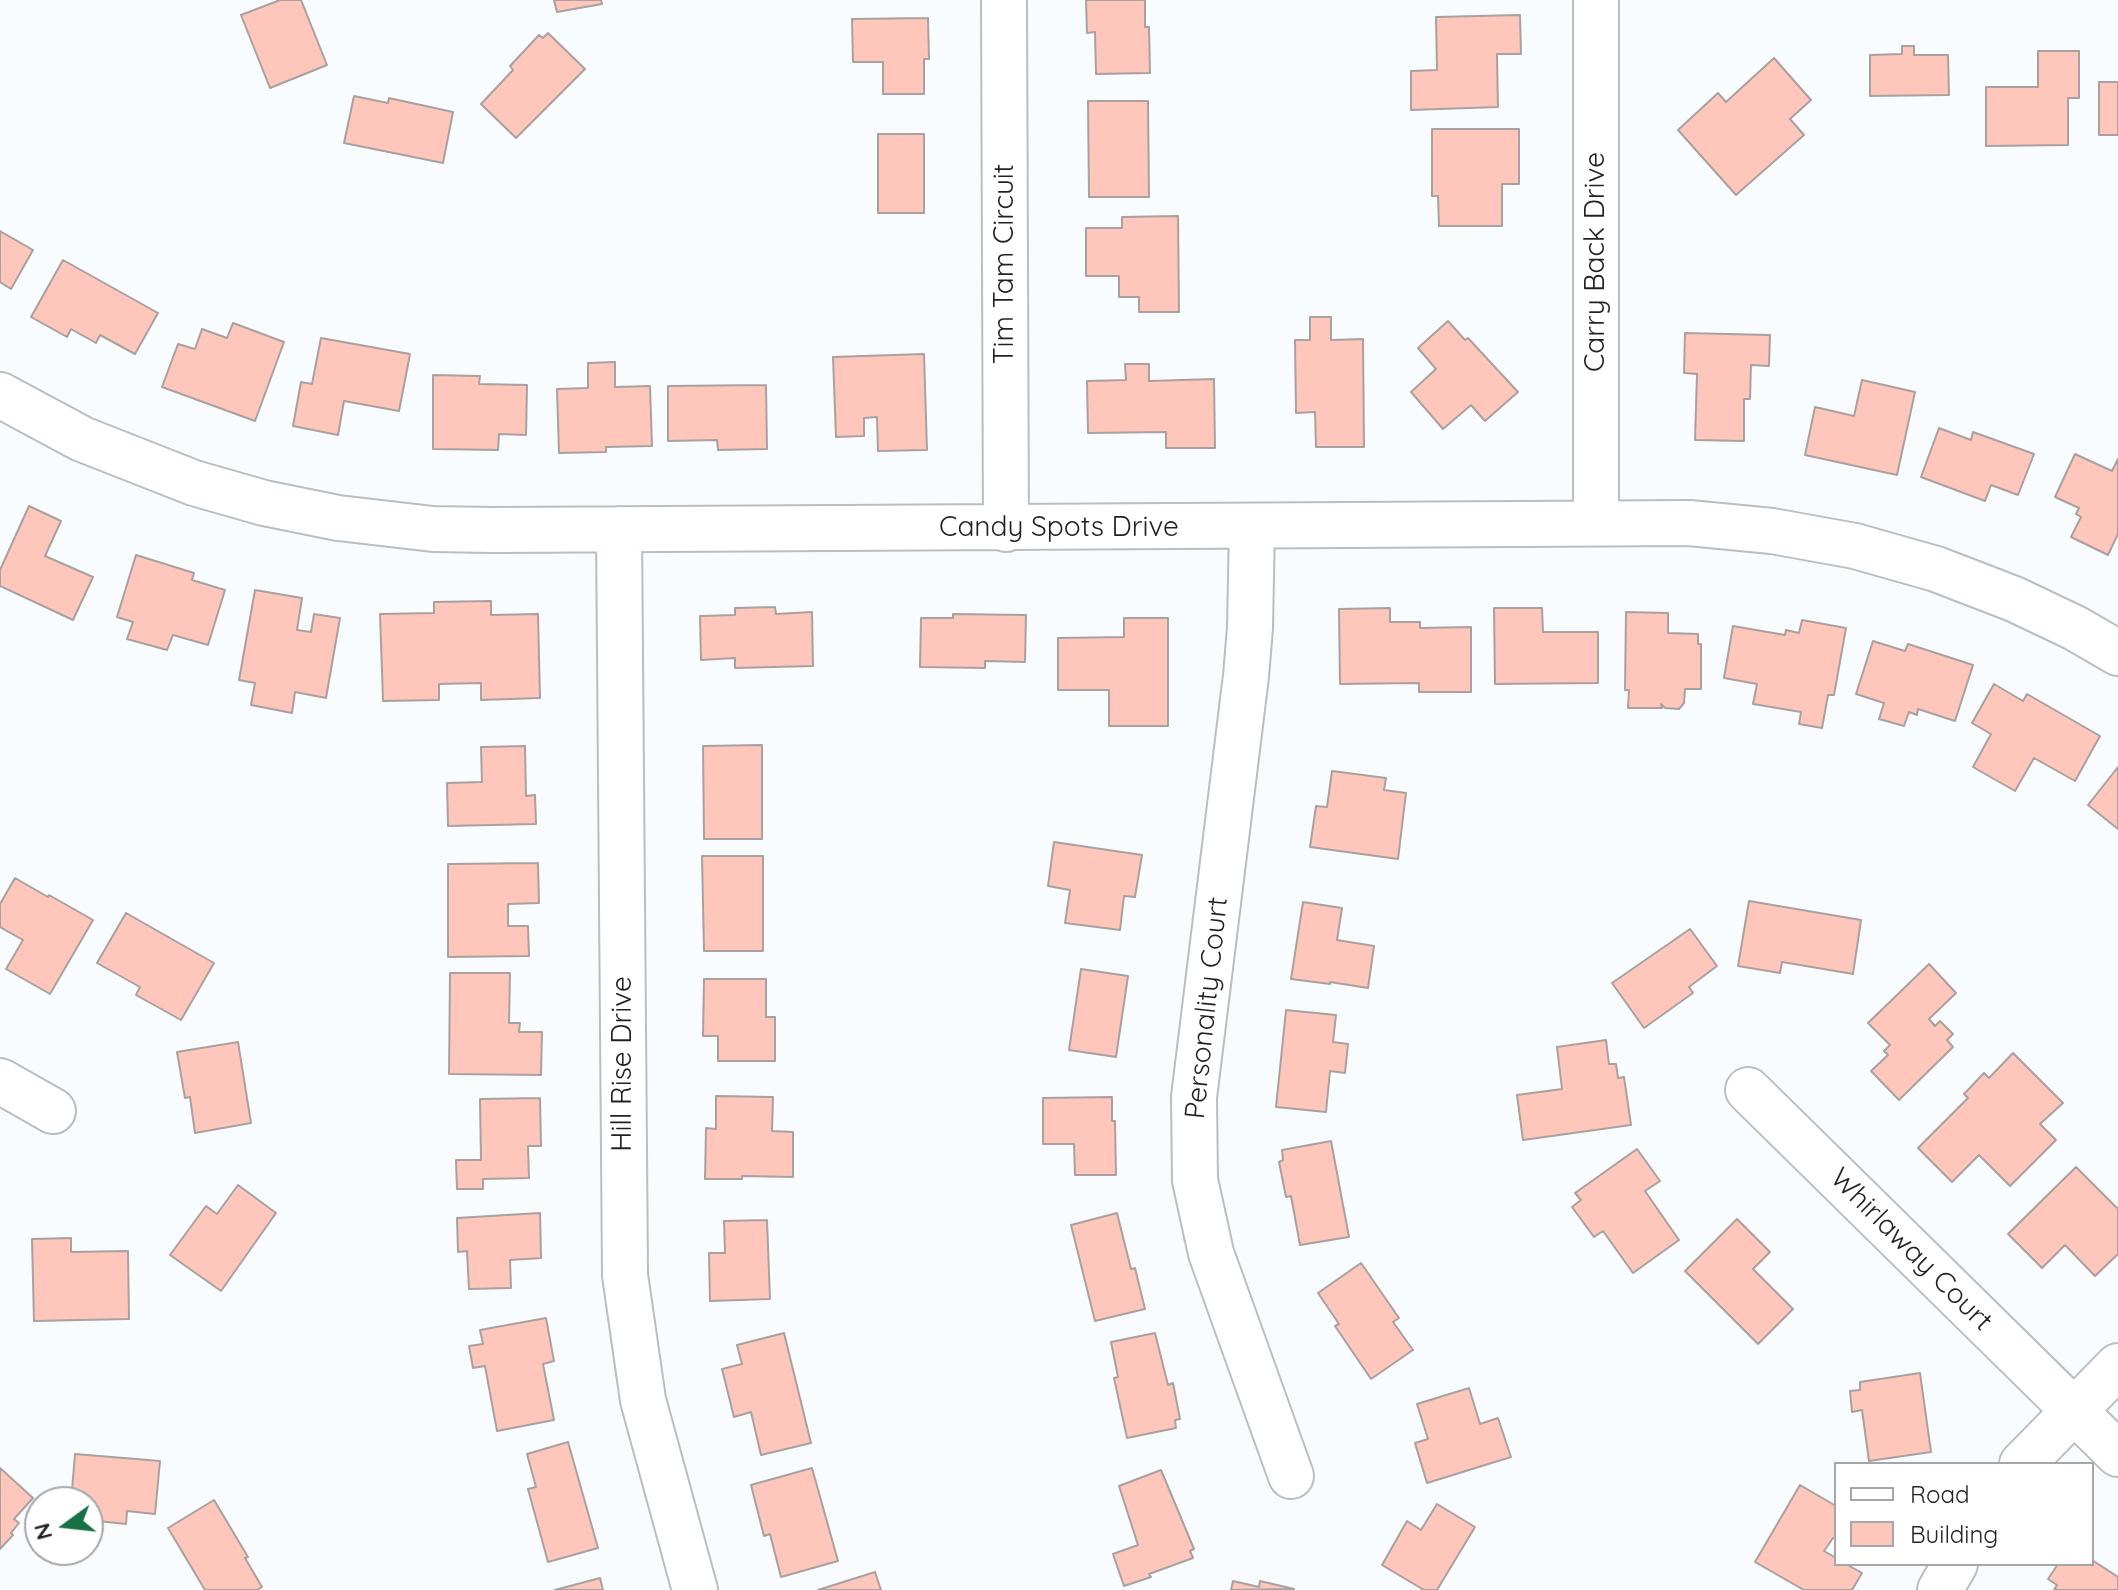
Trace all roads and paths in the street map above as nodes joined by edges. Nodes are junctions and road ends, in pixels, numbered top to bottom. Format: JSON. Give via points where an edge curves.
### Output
{"nodes":[{"id":1,"x":1004,"y":0,"type":"edge"},
{"id":2,"x":1596,"y":0,"type":"edge"},
{"id":3,"x":0,"y":395,"type":"edge"},
{"id":4,"x":1596,"y":523,"type":"junction"},
{"id":5,"x":1252,"y":527,"type":"junction"},
{"id":6,"x":619,"y":529,"type":"junction"},
{"id":7,"x":1006,"y":529,"type":"junction"},
{"id":8,"x":2118,"y":653,"type":"edge"},
{"id":9,"x":0,"y":1081,"type":"edge"},
{"id":10,"x":1748,"y":1090,"type":"dead end"},
{"id":11,"x":53,"y":1111,"type":"dead end"},
{"id":12,"x":2118,"y":1366,"type":"edge"},
{"id":13,"x":2074,"y":1411,"type":"junction"},
{"id":14,"x":2118,"y":1454,"type":"edge"},
{"id":15,"x":2024,"y":1462,"type":"edge"},
{"id":16,"x":1291,"y":1476,"type":"dead end"},
{"id":17,"x":1954,"y":1566,"type":"edge"},
{"id":18,"x":695,"y":1590,"type":"edge"},
{"id":19,"x":1940,"y":1590,"type":"edge"}],
"edges":[{"from":1,"to":7,"type":"street","name":"Tim Tam Circuit"},
{"from":2,"to":4,"type":"street","name":"Carry Back Drive"},
{"from":3,"to":6,"type":"street","name":"Candy Spots Drive","via":[[120,455],[264,503],[433,529]]},
{"from":4,"to":5,"type":"street","name":"Candy Spots Drive"},
{"from":4,"to":8,"type":"street","name":"Candy Spots Drive","via":[[1689,523],[1855,546],[2014,599]]},
{"from":5,"to":7,"type":"street","name":"Candy Spots Drive"},
{"from":5,"to":16,"type":"street","name":"Personality Court","via":[[1246,676],[1194,1097],[1195,1180],[1211,1253]]},
{"from":6,"to":7,"type":"street","name":"Candy Spots Drive"},
{"from":6,"to":18,"type":"street","name":"Hill Rise Drive","via":[[625,1275],[643,1400]]},
{"from":9,"to":11,"type":"street"},
{"from":10,"to":13,"type":"street","name":"Whirlaway Court"},
{"from":12,"to":13,"type":"street"},
{"from":13,"to":14,"type":"street","name":"Whirlaway Court"},
{"from":13,"to":15,"type":"street"},
{"from":17,"to":19,"type":"street"}]}
